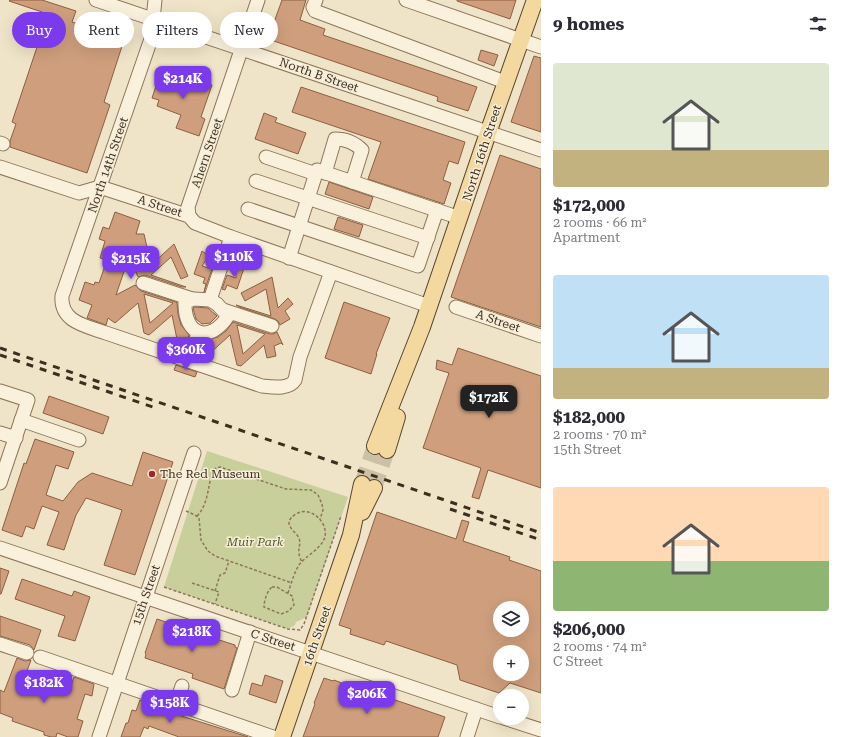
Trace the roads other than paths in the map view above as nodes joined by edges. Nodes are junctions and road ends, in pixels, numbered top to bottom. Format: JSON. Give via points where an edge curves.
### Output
{"nodes":[{"id":1,"x":96,"y":0,"type":"edge"},
{"id":2,"x":155,"y":0,"type":"edge"},
{"id":3,"x":258,"y":0,"type":"edge"},
{"id":4,"x":316,"y":0,"type":"edge"},
{"id":5,"x":406,"y":0,"type":"edge"},
{"id":6,"x":535,"y":0,"type":"edge"},
{"id":7,"x":154,"y":12,"type":"edge"},
{"id":8,"x":142,"y":16,"type":"edge"},
{"id":9,"x":212,"y":39,"type":"edge"},
{"id":10,"x":521,"y":41,"type":"junction"},
{"id":11,"x":541,"y":47,"type":"edge"},
{"id":12,"x":148,"y":48,"type":"edge"},
{"id":13,"x":242,"y":49,"type":"junction"},
{"id":14,"x":506,"y":82,"type":"junction"},
{"id":15,"x":488,"y":132,"type":"junction"},
{"id":16,"x":541,"y":150,"type":"edge"},
{"id":17,"x":266,"y":157,"type":"dead end"},
{"id":18,"x":0,"y":167,"type":"edge"},
{"id":19,"x":320,"y":174,"type":"junction"},
{"id":20,"x":256,"y":181,"type":"dead end"},
{"id":21,"x":352,"y":182,"type":"junction"},
{"id":22,"x":100,"y":186,"type":"junction"},
{"id":23,"x":308,"y":198,"type":"junction"},
{"id":24,"x":248,"y":208,"type":"dead end"},
{"id":25,"x":437,"y":210,"type":"junction"},
{"id":26,"x":189,"y":216,"type":"junction"},
{"id":27,"x":460,"y":218,"type":"junction"},
{"id":28,"x":299,"y":226,"type":"junction"},
{"id":29,"x":231,"y":237,"type":"junction"},
{"id":30,"x":428,"y":238,"type":"junction"},
{"id":31,"x":289,"y":258,"type":"junction"},
{"id":32,"x":331,"y":272,"type":"junction"},
{"id":33,"x":143,"y":283,"type":"dead end"},
{"id":34,"x":192,"y":299,"type":"junction"},
{"id":35,"x":210,"y":300,"type":"junction"},
{"id":36,"x":429,"y":306,"type":"junction"},
{"id":37,"x":456,"y":307,"type":"dead end"},
{"id":38,"x":223,"y":310,"type":"junction"},
{"id":39,"x":272,"y":326,"type":"dead end"},
{"id":40,"x":198,"y":333,"type":"junction"},
{"id":41,"x":541,"y":336,"type":"edge"},
{"id":42,"x":189,"y":361,"type":"junction"},
{"id":43,"x":0,"y":391,"type":"edge"},
{"id":44,"x":21,"y":420,"type":"junction"},
{"id":45,"x":0,"y":433,"type":"edge"},
{"id":46,"x":16,"y":438,"type":"junction"},
{"id":47,"x":79,"y":440,"type":"dead end"},
{"id":48,"x":381,"y":448,"type":"tunnel mouth"},
{"id":49,"x":194,"y":454,"type":"dead end"},
{"id":50,"x":0,"y":483,"type":"edge"},
{"id":51,"x":368,"y":486,"type":"tunnel mouth"},
{"id":52,"x":0,"y":548,"type":"edge"},
{"id":53,"x":146,"y":597,"type":"junction"},
{"id":54,"x":250,"y":632,"type":"junction"},
{"id":55,"x":0,"y":644,"type":"edge"},
{"id":56,"x":312,"y":652,"type":"junction"},
{"id":57,"x":27,"y":653,"type":"dead end"},
{"id":58,"x":40,"y":657,"type":"dead end"},
{"id":59,"x":116,"y":683,"type":"junction"},
{"id":60,"x":182,"y":686,"type":"dead end"},
{"id":61,"x":232,"y":690,"type":"dead end"},
{"id":62,"x":176,"y":704,"type":"junction"},
{"id":63,"x":476,"y":709,"type":"junction"},
{"id":64,"x":493,"y":715,"type":"edge"},
{"id":65,"x":525,"y":725,"type":"edge"},
{"id":66,"x":540,"y":730,"type":"edge"},
{"id":67,"x":99,"y":737,"type":"edge"},
{"id":68,"x":273,"y":737,"type":"edge"},
{"id":69,"x":282,"y":737,"type":"edge"},
{"id":70,"x":467,"y":737,"type":"edge"}],
"edges":[{"from":1,"to":8,"type":"street","name":"North B Street"},
{"from":2,"to":7,"type":"street","name":"North 14th Street"},
{"from":3,"to":13,"type":"street","name":"Ahern Street"},
{"from":4,"to":14,"type":"street","via":[[313,6],[315,11]]},
{"from":5,"to":10,"type":"street"},
{"from":6,"to":10,"type":"main road","name":"North 16th Street"},
{"from":9,"to":13,"type":"street","name":"North B Street"},
{"from":10,"to":11,"type":"street"},
{"from":10,"to":14,"type":"main road","name":"North 16th Street"},
{"from":12,"to":22,"type":"street","name":"North 14th Street"},
{"from":13,"to":15,"type":"street","name":"North B Street"},
{"from":13,"to":26,"type":"street","name":"Ahern Street","via":[[188,207]]},
{"from":14,"to":15,"type":"main road","name":"North 16th Street"},
{"from":15,"to":16,"type":"street","name":"North B Street"},
{"from":15,"to":27,"type":"main road","name":"North 16th Street"},
{"from":17,"to":19,"type":"street"},
{"from":18,"to":22,"type":"street","via":[[79,194]]},
{"from":19,"to":21,"type":"street"},
{"from":19,"to":21,"type":"street","via":[[336,140],[342,139],[362,150]]},
{"from":19,"to":23,"type":"street"},
{"from":20,"to":23,"type":"street"},
{"from":21,"to":25,"type":"street"},
{"from":22,"to":26,"type":"street","name":"A Street"},
{"from":22,"to":42,"type":"street","name":"North 14th Street","via":[[62,296],[63,310],[66,315],[83,325]]},
{"from":23,"to":28,"type":"street"},
{"from":23,"to":30,"type":"street"},
{"from":24,"to":28,"type":"street"},
{"from":25,"to":27,"type":"street"},
{"from":25,"to":30,"type":"street"},
{"from":26,"to":29,"type":"street","name":"A Street","via":[[195,223]]},
{"from":27,"to":36,"type":"main road","name":"North 16th Street"},
{"from":28,"to":30,"type":"street","via":[[418,266]]},
{"from":28,"to":31,"type":"street"},
{"from":29,"to":31,"type":"street","name":"A Street"},
{"from":29,"to":35,"type":"street"},
{"from":31,"to":32,"type":"street","name":"A Street"},
{"from":32,"to":36,"type":"street","name":"A Street"},
{"from":32,"to":42,"type":"street","via":[[302,351],[293,384],[262,386]]},
{"from":33,"to":34,"type":"street"},
{"from":34,"to":35,"type":"street"},
{"from":34,"to":40,"type":"street","via":[[185,302],[185,312],[190,326]]},
{"from":35,"to":38,"type":"street"},
{"from":36,"to":48,"type":"main road"},
{"from":37,"to":41,"type":"street","name":"A Street"},
{"from":38,"to":39,"type":"street"},
{"from":38,"to":40,"type":"street","via":[[228,316],[222,323],[209,332]]},
{"from":40,"to":42,"type":"street"},
{"from":43,"to":44,"type":"street","via":[[28,400]]},
{"from":44,"to":46,"type":"street"},
{"from":44,"to":47,"type":"street"},
{"from":45,"to":46,"type":"street"},
{"from":46,"to":50,"type":"street"},
{"from":49,"to":53,"type":"street","name":"15th Street"},
{"from":51,"to":56,"type":"main road","name":"16th Street"},
{"from":52,"to":53,"type":"street","name":"C Street"},
{"from":53,"to":54,"type":"street","name":"C Street"},
{"from":53,"to":59,"type":"street","name":"15th Street"},
{"from":54,"to":56,"type":"street","name":"C Street"},
{"from":54,"to":61,"type":"street"},
{"from":55,"to":57,"type":"street"},
{"from":56,"to":63,"type":"street","name":"C Street"},
{"from":56,"to":69,"type":"main road","name":"16th Street"},
{"from":58,"to":59,"type":"street"},
{"from":59,"to":62,"type":"street"},
{"from":59,"to":67,"type":"street","name":"15th Street"},
{"from":60,"to":62,"type":"street"},
{"from":62,"to":68,"type":"street"},
{"from":63,"to":64,"type":"street","name":"C Street"},
{"from":63,"to":70,"type":"street"},
{"from":65,"to":66,"type":"street"}]}
